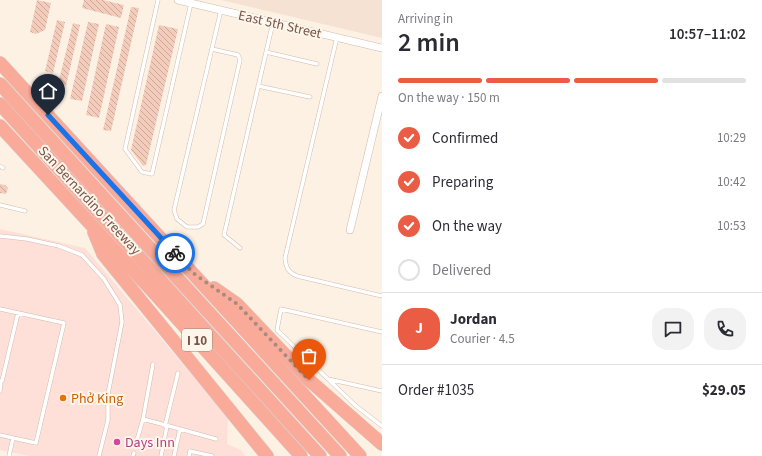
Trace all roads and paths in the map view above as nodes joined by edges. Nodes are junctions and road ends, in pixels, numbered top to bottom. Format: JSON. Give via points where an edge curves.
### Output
{"nodes":[{"id":1,"x":158,"y":0,"type":"edge"},
{"id":2,"x":178,"y":0,"type":"edge"},
{"id":3,"x":191,"y":3,"type":"junction"},
{"id":4,"x":221,"y":10,"type":"junction"},
{"id":5,"x":273,"y":22,"type":"junction"},
{"id":6,"x":337,"y":37,"type":"junction"},
{"id":7,"x":382,"y":48,"type":"edge"},
{"id":8,"x":212,"y":49,"type":"junction"},
{"id":9,"x":266,"y":52,"type":"junction"},
{"id":10,"x":0,"y":63,"type":"edge"},
{"id":11,"x":317,"y":64,"type":"dead end"},
{"id":12,"x":0,"y":84,"type":"edge"},
{"id":13,"x":258,"y":86,"type":"junction"},
{"id":14,"x":382,"y":96,"type":"edge"},
{"id":15,"x":310,"y":98,"type":"dead end"},
{"id":16,"x":0,"y":104,"type":"edge"},
{"id":17,"x":0,"y":126,"type":"edge"},
{"id":18,"x":0,"y":205,"type":"edge"},
{"id":19,"x":25,"y":212,"type":"dead end"},
{"id":20,"x":91,"y":225,"type":"junction"},
{"id":21,"x":350,"y":230,"type":"dead end"},
{"id":22,"x":0,"y":236,"type":"edge"},
{"id":23,"x":240,"y":248,"type":"dead end"},
{"id":24,"x":193,"y":273,"type":"junction"},
{"id":25,"x":382,"y":296,"type":"edge"},
{"id":26,"x":0,"y":308,"type":"edge"},
{"id":27,"x":18,"y":313,"type":"junction"},
{"id":28,"x":382,"y":332,"type":"edge"},
{"id":29,"x":153,"y":364,"type":"dead end"},
{"id":30,"x":178,"y":373,"type":"dead end"},
{"id":31,"x":328,"y":379,"type":"junction"},
{"id":32,"x":1,"y":381,"type":"edge"},
{"id":33,"x":0,"y":391,"type":"edge"},
{"id":34,"x":382,"y":392,"type":"edge"},
{"id":35,"x":143,"y":419,"type":"junction"},
{"id":36,"x":166,"y":426,"type":"junction"},
{"id":37,"x":382,"y":426,"type":"edge"},
{"id":38,"x":180,"y":429,"type":"junction"},
{"id":39,"x":0,"y":435,"type":"edge"},
{"id":40,"x":13,"y":438,"type":"junction"},
{"id":41,"x":216,"y":439,"type":"dead end"},
{"id":42,"x":137,"y":440,"type":"dead end"},
{"id":43,"x":382,"y":444,"type":"edge"},
{"id":44,"x":9,"y":456,"type":"edge"},
{"id":45,"x":99,"y":456,"type":"edge"},
{"id":46,"x":161,"y":456,"type":"edge"},
{"id":47,"x":174,"y":456,"type":"edge"},
{"id":48,"x":189,"y":456,"type":"edge"},
{"id":49,"x":212,"y":456,"type":"edge"},
{"id":50,"x":267,"y":456,"type":"edge"},
{"id":51,"x":301,"y":456,"type":"edge"},
{"id":52,"x":320,"y":456,"type":"edge"},
{"id":53,"x":340,"y":456,"type":"edge"},
{"id":54,"x":360,"y":456,"type":"edge"}],
"edges":[{"from":1,"to":3,"type":"lane","via":[[125,149],[142,172],[152,174]]},
{"from":2,"to":3,"type":"street","name":"East 5th Street"},
{"from":3,"to":4,"type":"street","name":"East 5th Street"},
{"from":4,"to":5,"type":"street","name":"East 5th Street"},
{"from":4,"to":8,"type":"lane"},
{"from":5,"to":6,"type":"street","name":"East 5th Street"},
{"from":5,"to":9,"type":"lane"},
{"from":6,"to":7,"type":"street","name":"East 5th Street"},
{"from":6,"to":25,"type":"lane","via":[[285,258],[286,266],[289,272],[297,276]]},
{"from":8,"to":8,"type":"lane","via":[[174,210],[177,219],[186,227],[198,227],[203,224],[240,60],[238,55]]},
{"from":9,"to":11,"type":"lane"},
{"from":9,"to":13,"type":"lane"},
{"from":10,"to":24,"type":"highway","name":"San Bernardino Freeway"},
{"from":12,"to":53,"type":"highway"},
{"from":13,"to":15,"type":"lane"},
{"from":13,"to":23,"type":"lane","via":[[224,235]]},
{"from":14,"to":21,"type":"street"},
{"from":16,"to":52,"type":"highway"},
{"from":17,"to":20,"type":"highway","name":"San Bernardino Freeway","number":"I 10"},
{"from":18,"to":19,"type":"lane"},
{"from":20,"to":50,"type":"highway","via":[[103,254]]},
{"from":20,"to":51,"type":"highway","name":"San Bernardino Freeway","number":"I 10"},
{"from":22,"to":45,"type":"lane","via":[[53,244],[82,255],[104,279],[120,305],[122,322],[108,394],[108,420]]},
{"from":24,"to":43,"type":"highway","via":[[237,304],[309,380]]},
{"from":24,"to":54,"type":"highway","name":"San Bernardino Freeway"},
{"from":26,"to":27,"type":"lane"},
{"from":27,"to":32,"type":"lane"},
{"from":27,"to":40,"type":"lane","via":[[64,323],[36,443]]},
{"from":28,"to":31,"type":"lane","via":[[281,309],[276,330]]},
{"from":29,"to":35,"type":"lane"},
{"from":30,"to":36,"type":"lane"},
{"from":31,"to":34,"type":"lane"},
{"from":31,"to":37,"type":"lane"},
{"from":32,"to":33,"type":"lane"},
{"from":35,"to":36,"type":"lane"},
{"from":35,"to":42,"type":"lane"},
{"from":36,"to":38,"type":"lane"},
{"from":36,"to":46,"type":"lane"},
{"from":38,"to":41,"type":"lane"},
{"from":38,"to":47,"type":"lane"},
{"from":39,"to":40,"type":"lane"},
{"from":40,"to":44,"type":"lane"},
{"from":48,"to":49,"type":"lane","via":[[190,451]]}]}
